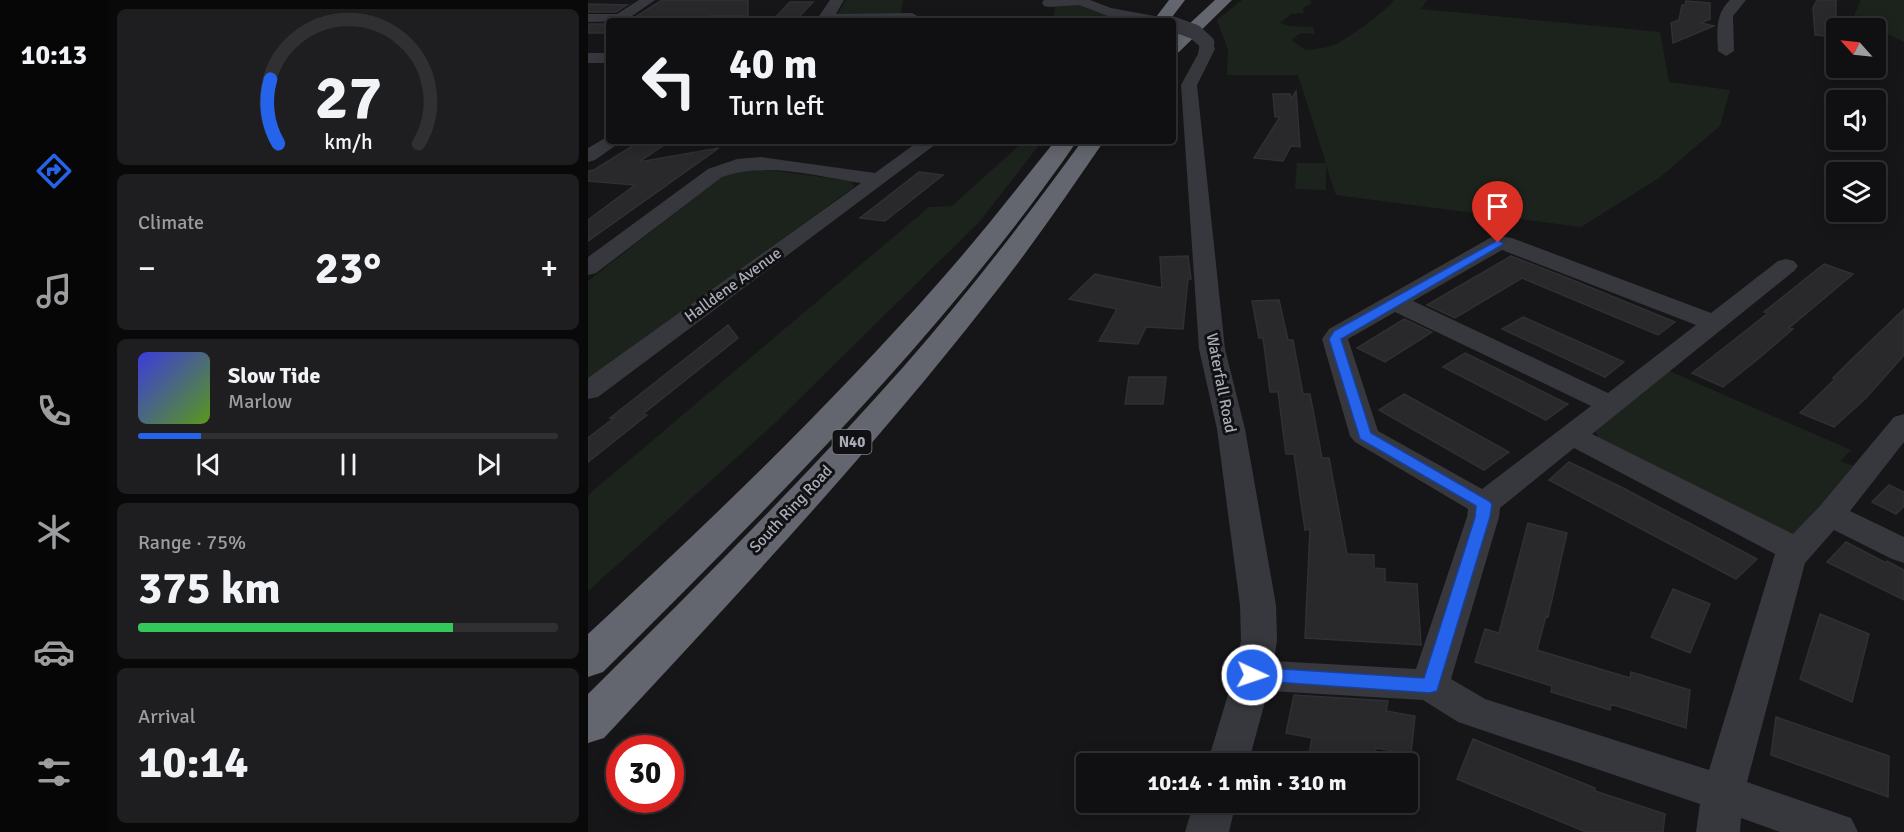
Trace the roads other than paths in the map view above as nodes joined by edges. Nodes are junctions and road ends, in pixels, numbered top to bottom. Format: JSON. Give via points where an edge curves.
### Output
{"nodes":[{"id":1,"x":648,"y":0,"type":"edge"},
{"id":2,"x":837,"y":0,"type":"edge"},
{"id":3,"x":1078,"y":0,"type":"edge"},
{"id":4,"x":1177,"y":0,"type":"edge"},
{"id":5,"x":1190,"y":0,"type":"edge"},
{"id":6,"x":1206,"y":0,"type":"edge"},
{"id":7,"x":1224,"y":0,"type":"edge"},
{"id":8,"x":1738,"y":0,"type":"edge"},
{"id":9,"x":915,"y":2,"type":"dead end"},
{"id":10,"x":1049,"y":7,"type":"edge"},
{"id":11,"x":588,"y":18,"type":"edge"},
{"id":12,"x":836,"y":18,"type":"edge"},
{"id":13,"x":911,"y":18,"type":"edge"},
{"id":14,"x":1144,"y":18,"type":"edge"},
{"id":15,"x":1163,"y":18,"type":"edge"},
{"id":16,"x":1172,"y":18,"type":"edge"},
{"id":17,"x":1176,"y":25,"type":"edge"},
{"id":18,"x":1176,"y":33,"type":"edge"},
{"id":19,"x":1176,"y":45,"type":"edge"},
{"id":20,"x":1726,"y":51,"type":"dead end"},
{"id":21,"x":588,"y":58,"type":"edge"},
{"id":22,"x":606,"y":58,"type":"edge"},
{"id":23,"x":607,"y":144,"type":"edge"},
{"id":24,"x":927,"y":144,"type":"edge"},
{"id":25,"x":1064,"y":144,"type":"edge"},
{"id":26,"x":1091,"y":144,"type":"edge"},
{"id":27,"x":588,"y":156,"type":"edge"},
{"id":28,"x":878,"y":179,"type":"junction"},
{"id":29,"x":1786,"y":266,"type":"dead end"},
{"id":30,"x":588,"y":268,"type":"edge"},
{"id":31,"x":1394,"y":302,"type":"junction"},
{"id":32,"x":1714,"y":323,"type":"junction"},
{"id":33,"x":588,"y":391,"type":"edge"},
{"id":34,"x":1611,"y":405,"type":"junction"},
{"id":35,"x":1904,"y":423,"type":"edge"},
{"id":36,"x":1572,"y":435,"type":"junction"},
{"id":37,"x":1484,"y":504,"type":"junction"},
{"id":38,"x":1830,"y":514,"type":"junction"},
{"id":39,"x":1796,"y":549,"type":"junction"},
{"id":40,"x":1904,"y":551,"type":"edge"},
{"id":41,"x":588,"y":660,"type":"edge"},
{"id":42,"x":1252,"y":675,"type":"junction"},
{"id":43,"x":1430,"y":686,"type":"junction"},
{"id":44,"x":588,"y":724,"type":"edge"},
{"id":45,"x":1230,"y":753,"type":"edge"},
{"id":46,"x":1212,"y":813,"type":"edge"},
{"id":47,"x":1721,"y":813,"type":"edge"},
{"id":48,"x":1206,"y":832,"type":"edge"},
{"id":49,"x":1836,"y":832,"type":"edge"}],
"edges":[{"from":1,"to":11,"type":"street","via":[[620,18]]},
{"from":2,"to":12,"type":"street","via":[[826,16]]},
{"from":3,"to":10,"type":"street"},
{"from":3,"to":14,"type":"street","via":[[1100,10]]},
{"from":4,"to":15,"type":"highway"},
{"from":5,"to":16,"type":"highway"},
{"from":6,"to":18,"type":"highway"},
{"from":7,"to":19,"type":"highway"},
{"from":8,"to":20,"type":"street","via":[[1726,11]]},
{"from":9,"to":13,"type":"street"},
{"from":17,"to":42,"type":"street","name":"Waterfall Road","bridge":true,"via":[[1195,32],[1207,43],[1207,54],[1190,79],[1190,94],[1212,349],[1231,429],[1258,605],[1259,640]]},
{"from":21,"to":22,"type":"street"},
{"from":23,"to":27,"type":"street"},
{"from":24,"to":28,"type":"street","name":"Halldene Avenue"},
{"from":25,"to":41,"type":"highway","name":"South Ring Road","number":"N40","via":[[951,286],[877,369]]},
{"from":26,"to":44,"type":"highway","name":"South Ring Road","number":"N40","via":[[1016,246],[902,387]]},
{"from":28,"to":30,"type":"street","via":[[761,163],[737,165],[715,173]]},
{"from":28,"to":33,"type":"street","name":"Halldene Avenue"},
{"from":29,"to":32,"type":"street"},
{"from":31,"to":32,"type":"street","via":[[1504,243]]},
{"from":31,"to":34,"type":"street"},
{"from":31,"to":37,"type":"street","via":[[1335,339],[1362,431],[1369,439]]},
{"from":32,"to":34,"type":"street"},
{"from":34,"to":36,"type":"street"},
{"from":35,"to":38,"type":"street"},
{"from":36,"to":37,"type":"street"},
{"from":36,"to":39,"type":"street"},
{"from":37,"to":43,"type":"street"},
{"from":38,"to":39,"type":"street"},
{"from":38,"to":40,"type":"street"},
{"from":39,"to":47,"type":"street","via":[[1785,572]]},
{"from":42,"to":43,"type":"street"},
{"from":42,"to":45,"type":"street","name":"Waterfall Road"},
{"from":43,"to":47,"type":"street","via":[[1480,714]]},
{"from":46,"to":48,"type":"street"},
{"from":47,"to":49,"type":"street"}]}
